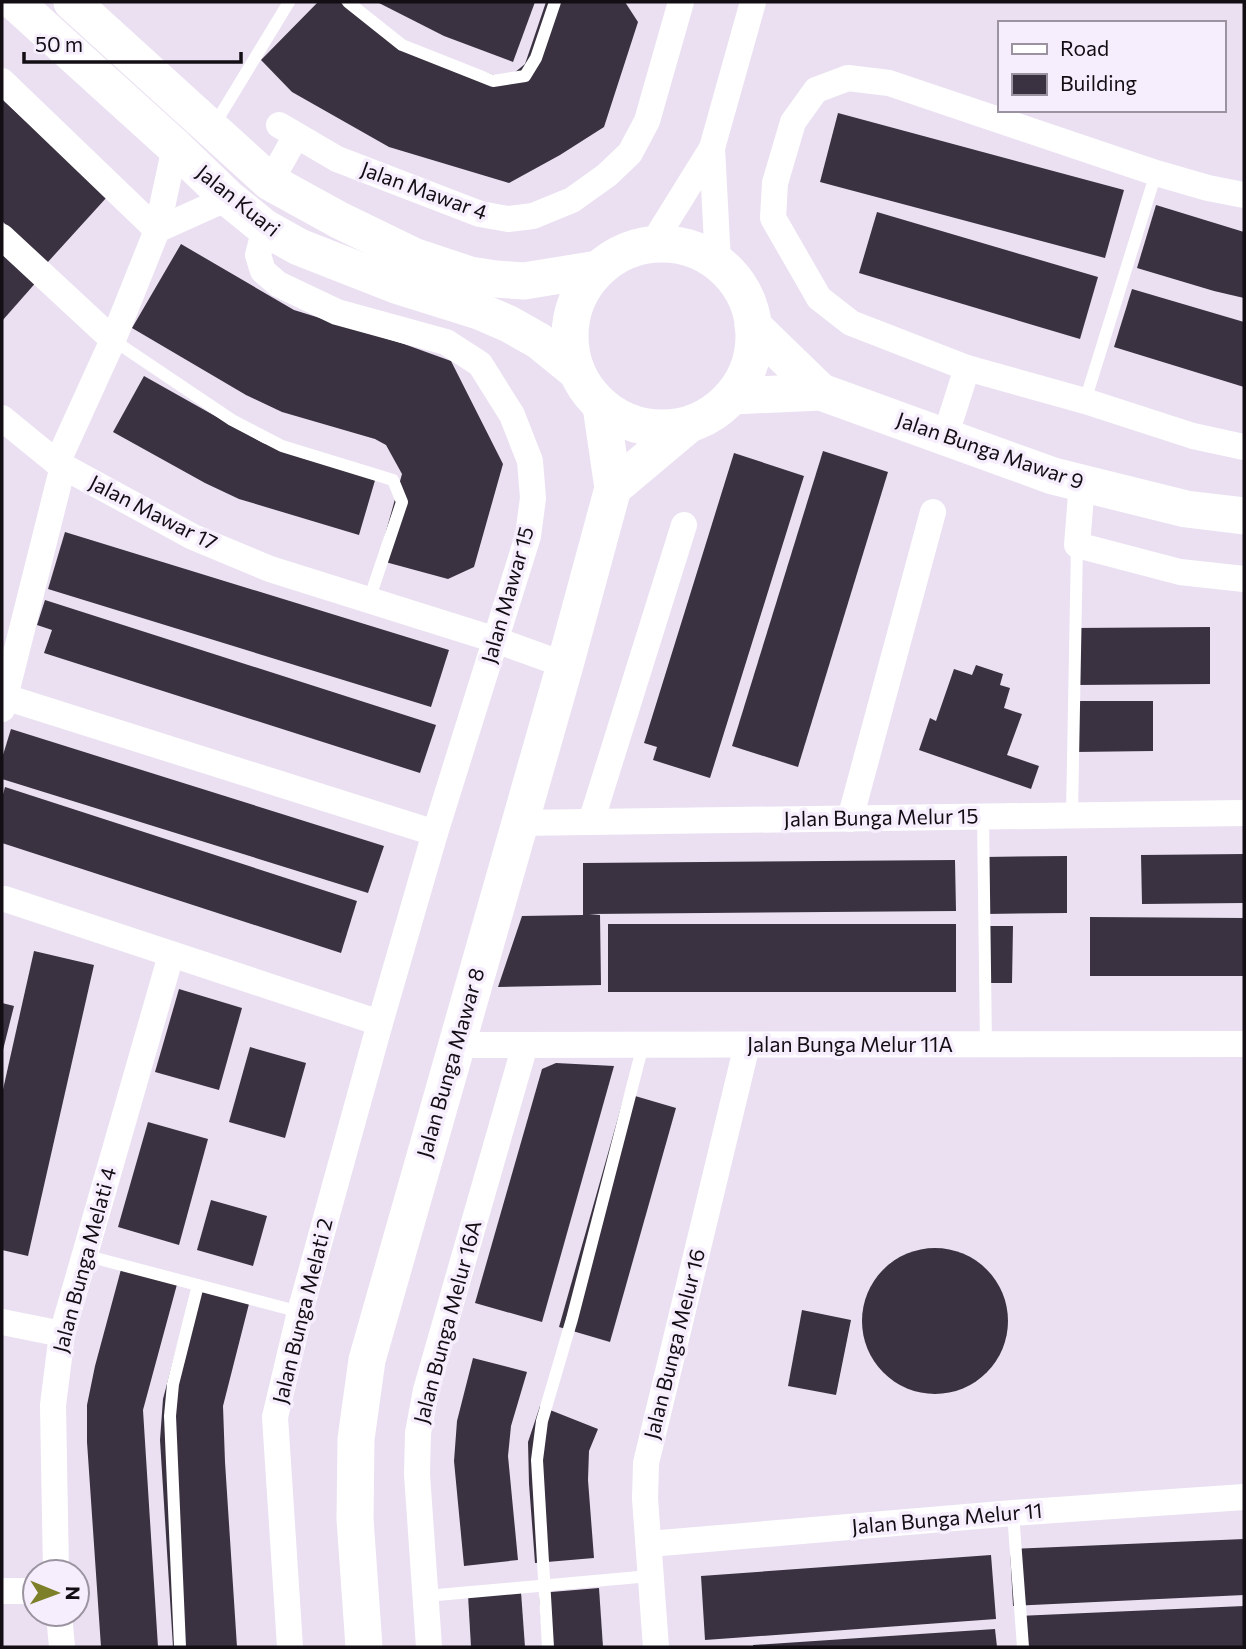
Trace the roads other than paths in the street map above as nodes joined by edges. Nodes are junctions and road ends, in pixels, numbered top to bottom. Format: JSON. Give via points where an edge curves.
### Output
{"nodes":[{"id":1,"x":15,"y":2,"type":"edge"},
{"id":2,"x":72,"y":2,"type":"edge"},
{"id":3,"x":289,"y":2,"type":"edge"},
{"id":4,"x":348,"y":2,"type":"edge"},
{"id":5,"x":555,"y":2,"type":"edge"},
{"id":6,"x":753,"y":2,"type":"edge"},
{"id":7,"x":673,"y":4,"type":"edge"},
{"id":8,"x":2,"y":81,"type":"edge"},
{"id":9,"x":211,"y":131,"type":"junction"},
{"id":10,"x":175,"y":147,"type":"junction"},
{"id":11,"x":712,"y":148,"type":"junction"},
{"id":12,"x":1156,"y":173,"type":"junction"},
{"id":13,"x":270,"y":182,"type":"junction"},
{"id":14,"x":1244,"y":195,"type":"edge"},
{"id":15,"x":228,"y":198,"type":"junction"},
{"id":16,"x":265,"y":228,"type":"junction"},
{"id":17,"x":157,"y":230,"type":"junction"},
{"id":18,"x":2,"y":237,"type":"edge"},
{"id":19,"x":653,"y":243,"type":"junction"},
{"id":20,"x":718,"y":262,"type":"junction"},
{"id":21,"x":598,"y":268,"type":"junction"},
{"id":22,"x":753,"y":326,"type":"junction"},
{"id":23,"x":113,"y":340,"type":"junction"},
{"id":24,"x":967,"y":368,"type":"junction"},
{"id":25,"x":577,"y":372,"type":"junction"},
{"id":26,"x":821,"y":392,"type":"junction"},
{"id":27,"x":732,"y":396,"type":"junction"},
{"id":28,"x":1085,"y":401,"type":"junction"},
{"id":29,"x":601,"y":406,"type":"junction"},
{"id":30,"x":2,"y":418,"type":"edge"},
{"id":31,"x":688,"y":425,"type":"junction"},
{"id":32,"x":945,"y":437,"type":"junction"},
{"id":33,"x":1244,"y":447,"type":"edge"},
{"id":34,"x":60,"y":464,"type":"junction"},
{"id":35,"x":1082,"y":483,"type":"junction"},
{"id":36,"x":613,"y":488,"type":"junction"},
{"id":37,"x":933,"y":512,"type":"dead end"},
{"id":38,"x":1244,"y":516,"type":"edge"},
{"id":39,"x":684,"y":525,"type":"dead end"},
{"id":40,"x":1076,"y":545,"type":"junction"},
{"id":41,"x":1244,"y":579,"type":"edge"},
{"id":42,"x":369,"y":600,"type":"junction"},
{"id":43,"x":496,"y":640,"type":"junction"},
{"id":44,"x":565,"y":665,"type":"junction"},
{"id":45,"x":3,"y":703,"type":"edge"},
{"id":46,"x":1244,"y":813,"type":"edge"},
{"id":47,"x":1072,"y":815,"type":"junction"},
{"id":48,"x":983,"y":817,"type":"junction"},
{"id":49,"x":850,"y":819,"type":"junction"},
{"id":50,"x":591,"y":822,"type":"junction"},
{"id":51,"x":519,"y":823,"type":"junction"},
{"id":52,"x":435,"y":833,"type":"junction"},
{"id":53,"x":5,"y":899,"type":"dead end"},
{"id":54,"x":171,"y":955,"type":"junction"},
{"id":55,"x":380,"y":1023,"type":"junction"},
{"id":56,"x":1244,"y":1044,"type":"edge"},
{"id":57,"x":456,"y":1045,"type":"junction"},
{"id":58,"x":525,"y":1045,"type":"junction"},
{"id":59,"x":643,"y":1045,"type":"junction"},
{"id":60,"x":747,"y":1045,"type":"junction"},
{"id":61,"x":986,"y":1045,"type":"junction"},
{"id":62,"x":84,"y":1255,"type":"junction"},
{"id":63,"x":198,"y":1285,"type":"junction"},
{"id":64,"x":300,"y":1312,"type":"junction"},
{"id":65,"x":2,"y":1322,"type":"edge"},
{"id":66,"x":61,"y":1334,"type":"junction"},
{"id":67,"x":1244,"y":1497,"type":"edge"},
{"id":68,"x":1013,"y":1513,"type":"junction"},
{"id":69,"x":649,"y":1544,"type":"junction"},
{"id":70,"x":56,"y":1558,"type":"edge"},
{"id":71,"x":650,"y":1576,"type":"junction"},
{"id":72,"x":545,"y":1586,"type":"junction"},
{"id":73,"x":2,"y":1591,"type":"edge"},
{"id":74,"x":21,"y":1591,"type":"edge"},
{"id":75,"x":426,"y":1597,"type":"junction"},
{"id":76,"x":60,"y":1628,"type":"edge"},
{"id":77,"x":62,"y":1647,"type":"edge"},
{"id":78,"x":180,"y":1647,"type":"edge"},
{"id":79,"x":290,"y":1647,"type":"edge"},
{"id":80,"x":364,"y":1647,"type":"edge"},
{"id":81,"x":429,"y":1647,"type":"edge"},
{"id":82,"x":548,"y":1647,"type":"edge"},
{"id":83,"x":656,"y":1647,"type":"edge"},
{"id":84,"x":1023,"y":1647,"type":"edge"}],
"edges":[{"from":1,"to":10,"type":"street","name":"Jalan Kuari"},
{"from":2,"to":9,"type":"street","name":"Jalan Kuari"},
{"from":3,"to":9,"type":"lane"},
{"from":4,"to":5,"type":"lane","via":[[402,45],[494,81],[525,76]]},
{"from":6,"to":11,"type":"street"},
{"from":7,"to":13,"type":"street","name":"Jalan Mawar 4","via":[[647,121],[631,153],[572,200],[533,216],[508,219],[480,214],[337,159],[287,131]]},
{"from":8,"to":17,"type":"street"},
{"from":9,"to":13,"type":"street","name":"Jalan Kuari"},
{"from":10,"to":15,"type":"street","name":"Jalan Kuari"},
{"from":10,"to":17,"type":"street"},
{"from":11,"to":19,"type":"street"},
{"from":11,"to":20,"type":"street"},
{"from":12,"to":14,"type":"street"},
{"from":12,"to":24,"type":"street","via":[[889,83],[848,78],[816,90],[793,122],[775,183],[773,218],[819,298],[851,323]]},
{"from":12,"to":28,"type":"lane"},
{"from":13,"to":21,"type":"street","name":"Jalan Kuari","via":[[413,256],[470,275],[524,281]]},
{"from":15,"to":16,"type":"street","name":"Jalan Kuari"},
{"from":15,"to":17,"type":"street"},
{"from":16,"to":25,"type":"street","name":"Jalan Kuari","via":[[311,252],[509,324],[540,341]]},
{"from":16,"to":43,"type":"street","name":"Jalan Mawar 15","via":[[258,255],[263,271],[278,284],[337,312],[446,342],[480,364],[512,415],[530,461],[533,498],[528,536]]},
{"from":17,"to":23,"type":"street"},
{"from":18,"to":23,"type":"street"},
{"from":19,"to":20,"type":"street","via":[[698,250]]},
{"from":19,"to":21,"type":"street","via":[[623,251]]},
{"from":20,"to":22,"type":"street","via":[[735,280]]},
{"from":21,"to":25,"type":"street","via":[[581,290],[571,317],[570,345]]},
{"from":22,"to":26,"type":"street","name":"Jalan Bunga Mawar 9"},
{"from":22,"to":27,"type":"street","via":[[753,351]]},
{"from":23,"to":34,"type":"street"},
{"from":23,"to":42,"type":"lane","via":[[232,419],[282,446],[393,480],[402,502]]},
{"from":24,"to":28,"type":"street"},
{"from":24,"to":32,"type":"street"},
{"from":25,"to":29,"type":"street"},
{"from":26,"to":27,"type":"street","name":"Jalan Bunga Mawar 9"},
{"from":26,"to":32,"type":"street","name":"Jalan Bunga Mawar 9"},
{"from":27,"to":31,"type":"street"},
{"from":28,"to":33,"type":"street","via":[[1193,436]]},
{"from":29,"to":31,"type":"street","via":[[628,422],[657,428]]},
{"from":29,"to":36,"type":"street","name":"Jalan Bunga Mawar 8"},
{"from":30,"to":34,"type":"street","name":"Jalan Mawar 17"},
{"from":31,"to":36,"type":"street"},
{"from":32,"to":35,"type":"street","name":"Jalan Bunga Mawar 9"},
{"from":34,"to":42,"type":"street","name":"Jalan Mawar 17","via":[[193,537],[270,569]]},
{"from":34,"to":45,"type":"street"},
{"from":35,"to":38,"type":"street","name":"Jalan Bunga Mawar 9","via":[[1186,509]]},
{"from":35,"to":40,"type":"street"},
{"from":36,"to":44,"type":"street","name":"Jalan Bunga Mawar 8"},
{"from":37,"to":49,"type":"street"},
{"from":39,"to":50,"type":"street"},
{"from":40,"to":41,"type":"street","via":[[1180,572]]},
{"from":40,"to":47,"type":"lane"},
{"from":42,"to":43,"type":"street","name":"Jalan Mawar 17"},
{"from":43,"to":44,"type":"street","name":"Jalan Mawar 17"},
{"from":43,"to":52,"type":"street","name":"Jalan Mawar 15"},
{"from":44,"to":51,"type":"street","name":"Jalan Bunga Mawar 8"},
{"from":45,"to":52,"type":"street"},
{"from":46,"to":47,"type":"street","name":"Jalan Bunga Melur 15"},
{"from":47,"to":48,"type":"street","name":"Jalan Bunga Melur 15"},
{"from":48,"to":49,"type":"street","name":"Jalan Bunga Melur 15"},
{"from":48,"to":61,"type":"lane"},
{"from":49,"to":50,"type":"street","name":"Jalan Bunga Melur 15"},
{"from":50,"to":51,"type":"street","name":"Jalan Bunga Melur 15"},
{"from":51,"to":57,"type":"street","name":"Jalan Bunga Mawar 8"},
{"from":52,"to":55,"type":"street","name":"Jalan Mawar 15"},
{"from":53,"to":54,"type":"street"},
{"from":54,"to":55,"type":"street"},
{"from":54,"to":62,"type":"street","name":"Jalan Bunga Melati 4"},
{"from":55,"to":64,"type":"street","name":"Jalan Bunga Melati 2"},
{"from":56,"to":61,"type":"street","name":"Jalan Bunga Melur 11A"},
{"from":57,"to":58,"type":"street","name":"Jalan Bunga Melur 11A"},
{"from":57,"to":80,"type":"street","name":"Jalan Bunga Mawar 8","via":[[367,1360],[356,1439],[355,1519]]},
{"from":58,"to":59,"type":"street","name":"Jalan Bunga Melur 11A"},
{"from":58,"to":75,"type":"street","name":"Jalan Bunga Melur 16A","via":[[418,1433]]},
{"from":59,"to":60,"type":"street","name":"Jalan Bunga Melur 11A"},
{"from":59,"to":72,"type":"lane","via":[[542,1421],[537,1460]]},
{"from":60,"to":61,"type":"street","name":"Jalan Bunga Melur 11A"},
{"from":60,"to":69,"type":"street","name":"Jalan Bunga Melur 16","via":[[646,1463]]},
{"from":62,"to":63,"type":"lane"},
{"from":62,"to":66,"type":"street","name":"Jalan Bunga Melati 4"},
{"from":63,"to":64,"type":"lane"},
{"from":63,"to":78,"type":"lane","via":[[173,1384],[170,1416]]},
{"from":64,"to":79,"type":"street","name":"Jalan Bunga Melati 2","via":[[275,1417]]},
{"from":65,"to":66,"type":"street"},
{"from":66,"to":70,"type":"street","name":"Jalan Bunga Melati 4","via":[[52,1405]]},
{"from":67,"to":68,"type":"street","name":"Jalan Bunga Melur 11"},
{"from":68,"to":69,"type":"street","name":"Jalan Bunga Melur 11"},
{"from":68,"to":84,"type":"lane"},
{"from":69,"to":71,"type":"street","name":"Jalan Bunga Melur 16"},
{"from":71,"to":72,"type":"lane"},
{"from":71,"to":83,"type":"street","name":"Jalan Bunga Melur 16"},
{"from":72,"to":75,"type":"lane"},
{"from":72,"to":82,"type":"lane"},
{"from":73,"to":74,"type":"street"},
{"from":75,"to":81,"type":"street","name":"Jalan Bunga Melur 16A"},
{"from":76,"to":77,"type":"street"}]}
